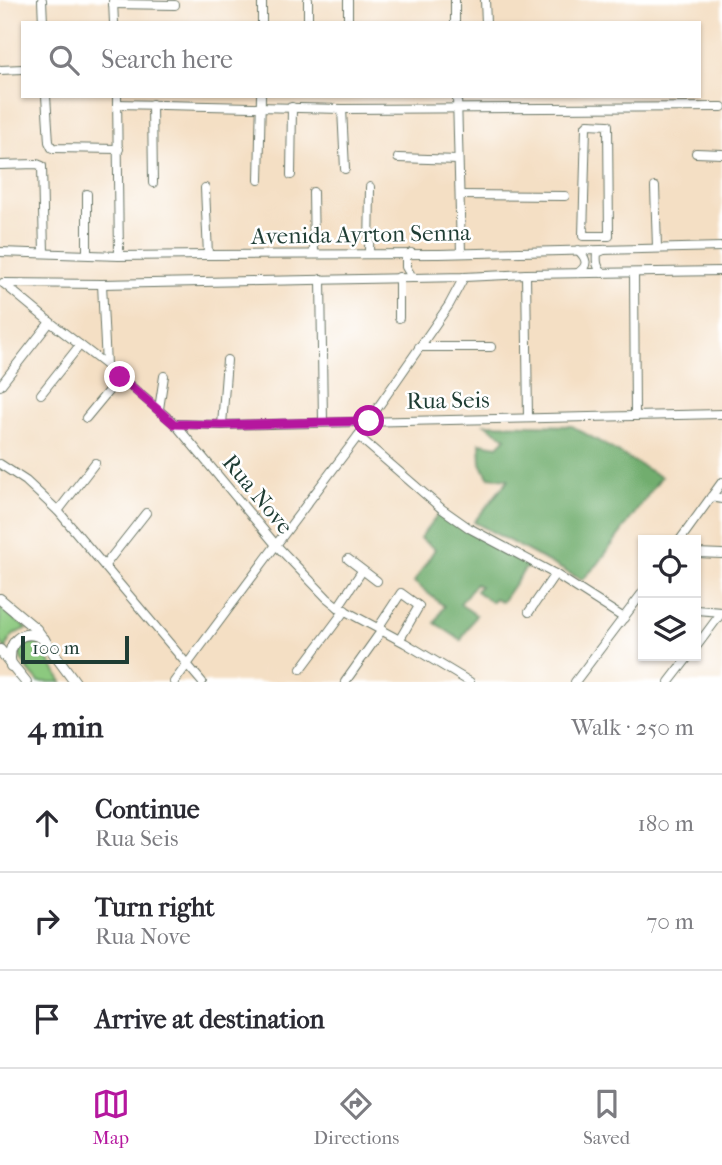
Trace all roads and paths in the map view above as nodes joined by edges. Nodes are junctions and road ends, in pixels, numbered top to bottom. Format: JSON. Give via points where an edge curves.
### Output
{"nodes":[{"id":1,"x":41,"y":0,"type":"edge"},
{"id":2,"x":262,"y":0,"type":"edge"},
{"id":3,"x":308,"y":0,"type":"edge"},
{"id":4,"x":348,"y":0,"type":"edge"},
{"id":5,"x":455,"y":0,"type":"edge"},
{"id":6,"x":485,"y":0,"type":"edge"},
{"id":7,"x":113,"y":2,"type":"edge"},
{"id":8,"x":175,"y":5,"type":"dead end"},
{"id":9,"x":43,"y":21,"type":"edge"},
{"id":10,"x":114,"y":21,"type":"edge"},
{"id":11,"x":261,"y":21,"type":"edge"},
{"id":12,"x":308,"y":21,"type":"edge"},
{"id":13,"x":348,"y":21,"type":"edge"},
{"id":14,"x":455,"y":21,"type":"edge"},
{"id":15,"x":486,"y":21,"type":"edge"},
{"id":16,"x":0,"y":69,"type":"edge"},
{"id":17,"x":21,"y":69,"type":"edge"},
{"id":18,"x":46,"y":98,"type":"edge"},
{"id":19,"x":261,"y":98,"type":"edge"},
{"id":20,"x":457,"y":98,"type":"edge"},
{"id":21,"x":117,"y":100,"type":"edge"},
{"id":22,"x":206,"y":101,"type":"edge"},
{"id":23,"x":152,"y":104,"type":"junction"},
{"id":24,"x":261,"y":107,"type":"junction"},
{"id":25,"x":292,"y":107,"type":"junction"},
{"id":26,"x":722,"y":107,"type":"edge"},
{"id":27,"x":457,"y":108,"type":"junction"},
{"id":28,"x":342,"y":109,"type":"junction"},
{"id":29,"x":119,"y":149,"type":"junction"},
{"id":30,"x":696,"y":153,"type":"dead end"},
{"id":31,"x":722,"y":154,"type":"edge"},
{"id":32,"x":398,"y":158,"type":"dead end"},
{"id":33,"x":458,"y":160,"type":"junction"},
{"id":34,"x":0,"y":165,"type":"edge"},
{"id":35,"x":345,"y":169,"type":"dead end"},
{"id":36,"x":291,"y":175,"type":"dead end"},
{"id":37,"x":259,"y":180,"type":"dead end"},
{"id":38,"x":153,"y":183,"type":"dead end"},
{"id":39,"x":370,"y":187,"type":"dead end"},
{"id":40,"x":655,"y":187,"type":"dead end"},
{"id":41,"x":205,"y":188,"type":"dead end"},
{"id":42,"x":313,"y":192,"type":"dead end"},
{"id":43,"x":87,"y":194,"type":"dead end"},
{"id":44,"x":460,"y":195,"type":"junction"},
{"id":45,"x":565,"y":196,"type":"dead end"},
{"id":46,"x":591,"y":236,"type":"junction"},
{"id":47,"x":657,"y":247,"type":"junction"},
{"id":48,"x":722,"y":247,"type":"edge"},
{"id":49,"x":592,"y":249,"type":"junction"},
{"id":50,"x":606,"y":249,"type":"junction"},
{"id":51,"x":578,"y":250,"type":"junction"},
{"id":52,"x":0,"y":251,"type":"edge"},
{"id":53,"x":44,"y":253,"type":"junction"},
{"id":54,"x":369,"y":253,"type":"junction"},
{"id":55,"x":461,"y":253,"type":"junction"},
{"id":56,"x":87,"y":254,"type":"junction"},
{"id":57,"x":314,"y":254,"type":"junction"},
{"id":58,"x":411,"y":254,"type":"junction"},
{"id":59,"x":208,"y":255,"type":"junction"},
{"id":60,"x":119,"y":256,"type":"junction"},
{"id":61,"x":722,"y":271,"type":"edge"},
{"id":62,"x":578,"y":273,"type":"junction"},
{"id":63,"x":602,"y":273,"type":"junction"},
{"id":64,"x":634,"y":273,"type":"junction"},
{"id":65,"x":526,"y":274,"type":"junction"},
{"id":66,"x":464,"y":276,"type":"junction"},
{"id":67,"x":399,"y":277,"type":"junction"},
{"id":68,"x":412,"y":277,"type":"junction"},
{"id":69,"x":321,"y":279,"type":"junction"},
{"id":70,"x":2,"y":282,"type":"edge"},
{"id":71,"x":102,"y":284,"type":"junction"},
{"id":72,"x":399,"y":318,"type":"dead end"},
{"id":73,"x":50,"y":322,"type":"junction"},
{"id":74,"x":80,"y":345,"type":"junction"},
{"id":75,"x":419,"y":347,"type":"junction"},
{"id":76,"x":491,"y":347,"type":"dead end"},
{"id":77,"x":227,"y":360,"type":"dead end"},
{"id":78,"x":106,"y":365,"type":"junction"},
{"id":79,"x":163,"y":376,"type":"dead end"},
{"id":80,"x":120,"y":377,"type":"junction"},
{"id":81,"x":0,"y":386,"type":"edge"},
{"id":82,"x":41,"y":394,"type":"dead end"},
{"id":83,"x":159,"y":409,"type":"junction"},
{"id":84,"x":722,"y":414,"type":"edge"},
{"id":85,"x":635,"y":416,"type":"junction"},
{"id":86,"x":86,"y":418,"type":"dead end"},
{"id":87,"x":528,"y":418,"type":"junction"},
{"id":88,"x":369,"y":421,"type":"junction"},
{"id":89,"x":323,"y":422,"type":"junction"},
{"id":90,"x":174,"y":424,"type":"junction"},
{"id":91,"x":222,"y":425,"type":"junction"},
{"id":92,"x":358,"y":436,"type":"junction"},
{"id":93,"x":95,"y":463,"type":"dead end"},
{"id":94,"x":0,"y":464,"type":"edge"},
{"id":95,"x":722,"y":482,"type":"edge"},
{"id":96,"x":711,"y":497,"type":"junction"},
{"id":97,"x":722,"y":499,"type":"edge"},
{"id":98,"x":58,"y":510,"type":"junction"},
{"id":99,"x":146,"y":513,"type":"dead end"},
{"id":100,"x":684,"y":535,"type":"edge"},
{"id":101,"x":276,"y":545,"type":"junction"},
{"id":102,"x":701,"y":552,"type":"edge"},
{"id":103,"x":722,"y":554,"type":"edge"},
{"id":104,"x":348,"y":559,"type":"dead end"},
{"id":105,"x":105,"y":565,"type":"junction"},
{"id":106,"x":362,"y":571,"type":"junction"},
{"id":107,"x":555,"y":574,"type":"junction"},
{"id":108,"x":377,"y":581,"type":"dead end"},
{"id":109,"x":0,"y":599,"type":"edge"},
{"id":110,"x":638,"y":606,"type":"edge"},
{"id":111,"x":342,"y":608,"type":"junction"},
{"id":112,"x":701,"y":610,"type":"edge"},
{"id":113,"x":528,"y":612,"type":"dead end"},
{"id":114,"x":722,"y":612,"type":"edge"},
{"id":115,"x":624,"y":618,"type":"junction"},
{"id":116,"x":380,"y":629,"type":"junction"},
{"id":117,"x":44,"y":639,"type":"junction"},
{"id":118,"x":400,"y":639,"type":"junction"},
{"id":119,"x":701,"y":640,"type":"edge"},
{"id":120,"x":0,"y":650,"type":"edge"},
{"id":121,"x":685,"y":661,"type":"edge"},
{"id":122,"x":187,"y":665,"type":"junction"},
{"id":123,"x":11,"y":666,"type":"junction"},
{"id":124,"x":301,"y":670,"type":"dead end"},
{"id":125,"x":26,"y":682,"type":"edge"},
{"id":126,"x":75,"y":682,"type":"edge"},
{"id":127,"x":174,"y":682,"type":"edge"},
{"id":128,"x":202,"y":682,"type":"edge"},
{"id":129,"x":345,"y":682,"type":"edge"},
{"id":130,"x":470,"y":682,"type":"edge"},
{"id":131,"x":575,"y":682,"type":"edge"},
{"id":132,"x":669,"y":682,"type":"edge"}],
"edges":[{"from":1,"to":9,"type":"street"},
{"from":2,"to":11,"type":"street"},
{"from":3,"to":12,"type":"street"},
{"from":4,"to":13,"type":"street"},
{"from":5,"to":14,"type":"street"},
{"from":6,"to":15,"type":"street"},
{"from":7,"to":8,"type":"street"},
{"from":7,"to":10,"type":"street"},
{"from":16,"to":17,"type":"street"},
{"from":18,"to":29,"type":"street","via":[[50,146]]},
{"from":19,"to":24,"type":"street"},
{"from":20,"to":27,"type":"street"},
{"from":21,"to":23,"type":"street"},
{"from":21,"to":29,"type":"street"},
{"from":22,"to":23,"type":"street"},
{"from":22,"to":24,"type":"street"},
{"from":23,"to":38,"type":"street"},
{"from":24,"to":25,"type":"street"},
{"from":24,"to":37,"type":"street"},
{"from":25,"to":28,"type":"street"},
{"from":25,"to":36,"type":"street"},
{"from":26,"to":27,"type":"street"},
{"from":27,"to":28,"type":"street"},
{"from":27,"to":33,"type":"street"},
{"from":28,"to":35,"type":"street"},
{"from":29,"to":60,"type":"street"},
{"from":30,"to":31,"type":"street"},
{"from":32,"to":33,"type":"street"},
{"from":33,"to":44,"type":"street"},
{"from":34,"to":53,"type":"street","via":[[42,166]]},
{"from":39,"to":54,"type":"street"},
{"from":40,"to":47,"type":"street"},
{"from":41,"to":59,"type":"street"},
{"from":42,"to":57,"type":"street"},
{"from":43,"to":56,"type":"street"},
{"from":44,"to":45,"type":"street"},
{"from":44,"to":55,"type":"street"},
{"from":46,"to":46,"type":"street","via":[[609,236],[607,124],[586,126],[583,236]]},
{"from":46,"to":49,"type":"street"},
{"from":47,"to":48,"type":"street","name":"Avenida Ayrton Senna"},
{"from":47,"to":50,"type":"street","name":"Avenida Ayrton Senna"},
{"from":49,"to":50,"type":"street","name":"Avenida Ayrton Senna"},
{"from":49,"to":51,"type":"street","name":"Avenida Ayrton Senna"},
{"from":50,"to":63,"type":"street","via":[[597,253]]},
{"from":51,"to":55,"type":"street","name":"Avenida Ayrton Senna"},
{"from":51,"to":62,"type":"street","via":[[586,263]]},
{"from":52,"to":53,"type":"street","name":"Avenida Ayrton Senna"},
{"from":53,"to":56,"type":"street","name":"Avenida Ayrton Senna"},
{"from":54,"to":57,"type":"street","name":"Avenida Ayrton Senna"},
{"from":54,"to":58,"type":"street","name":"Avenida Ayrton Senna"},
{"from":55,"to":58,"type":"street","name":"Avenida Ayrton Senna"},
{"from":56,"to":60,"type":"street","name":"Avenida Ayrton Senna"},
{"from":57,"to":59,"type":"street","name":"Avenida Ayrton Senna"},
{"from":58,"to":68,"type":"street","via":[[406,267]]},
{"from":59,"to":60,"type":"street","name":"Avenida Ayrton Senna"},
{"from":61,"to":64,"type":"street","name":"Avenida Ayrton Senna"},
{"from":62,"to":63,"type":"street","name":"Avenida Ayrton Senna"},
{"from":62,"to":65,"type":"street","name":"Avenida Ayrton Senna"},
{"from":63,"to":64,"type":"street","name":"Avenida Ayrton Senna"},
{"from":64,"to":85,"type":"street"},
{"from":65,"to":66,"type":"street","name":"Avenida Ayrton Senna"},
{"from":65,"to":87,"type":"street"},
{"from":66,"to":68,"type":"street","name":"Avenida Ayrton Senna"},
{"from":66,"to":75,"type":"street"},
{"from":67,"to":68,"type":"street","name":"Avenida Ayrton Senna"},
{"from":67,"to":69,"type":"street","name":"Avenida Ayrton Senna"},
{"from":67,"to":72,"type":"street"},
{"from":69,"to":71,"type":"street","name":"Avenida Ayrton Senna"},
{"from":69,"to":89,"type":"street"},
{"from":70,"to":71,"type":"street","name":"Avenida Ayrton Senna"},
{"from":70,"to":73,"type":"street","name":"Rua Nove"},
{"from":71,"to":78,"type":"street"},
{"from":73,"to":74,"type":"street","name":"Rua Nove"},
{"from":73,"to":81,"type":"street"},
{"from":74,"to":78,"type":"street","name":"Rua Nove"},
{"from":74,"to":82,"type":"street"},
{"from":75,"to":76,"type":"street"},
{"from":75,"to":88,"type":"street"},
{"from":77,"to":91,"type":"street"},
{"from":78,"to":80,"type":"street","name":"Rua Nove"},
{"from":79,"to":83,"type":"street"},
{"from":80,"to":83,"type":"street","name":"Rua Nove"},
{"from":80,"to":86,"type":"street"},
{"from":83,"to":90,"type":"street","name":"Rua Nove"},
{"from":84,"to":85,"type":"street","name":"Rua Seis"},
{"from":85,"to":87,"type":"street","name":"Rua Seis"},
{"from":87,"to":88,"type":"street","name":"Rua Seis"},
{"from":88,"to":89,"type":"street","name":"Rua Seis"},
{"from":88,"to":92,"type":"street"},
{"from":89,"to":91,"type":"street","name":"Rua Seis"},
{"from":90,"to":91,"type":"street","name":"Rua Seis"},
{"from":90,"to":101,"type":"street","name":"Rua Nove"},
{"from":92,"to":101,"type":"street"},
{"from":92,"to":107,"type":"street","via":[[469,528]]},
{"from":93,"to":98,"type":"street"},
{"from":94,"to":98,"type":"street"},
{"from":95,"to":96,"type":"street"},
{"from":96,"to":97,"type":"street"},
{"from":96,"to":100,"type":"street"},
{"from":98,"to":105,"type":"street"},
{"from":99,"to":105,"type":"street"},
{"from":101,"to":111,"type":"street","name":"Rua Nove","via":[[317,590]]},
{"from":101,"to":122,"type":"street"},
{"from":102,"to":103,"type":"street"},
{"from":104,"to":106,"type":"street"},
{"from":105,"to":122,"type":"street"},
{"from":106,"to":108,"type":"street"},
{"from":106,"to":111,"type":"street"},
{"from":107,"to":113,"type":"street"},
{"from":107,"to":115,"type":"street"},
{"from":109,"to":117,"type":"main road"},
{"from":110,"to":115,"type":"street"},
{"from":111,"to":116,"type":"street","name":"Rua Nove"},
{"from":111,"to":124,"type":"street"},
{"from":112,"to":114,"type":"street"},
{"from":114,"to":119,"type":"street"},
{"from":115,"to":131,"type":"street"},
{"from":116,"to":118,"type":"street","name":"Rua Nove"},
{"from":116,"to":118,"type":"street","via":[[401,593],[419,606]]},
{"from":116,"to":129,"type":"street"},
{"from":117,"to":123,"type":"main road","via":[[33,634],[15,640],[9,652]]},
{"from":117,"to":126,"type":"main road"},
{"from":118,"to":130,"type":"street","name":"Rua Nove"},
{"from":120,"to":123,"type":"main road"},
{"from":121,"to":132,"type":"street"},
{"from":122,"to":127,"type":"street"},
{"from":122,"to":128,"type":"street"},
{"from":123,"to":125,"type":"main road"}]}
